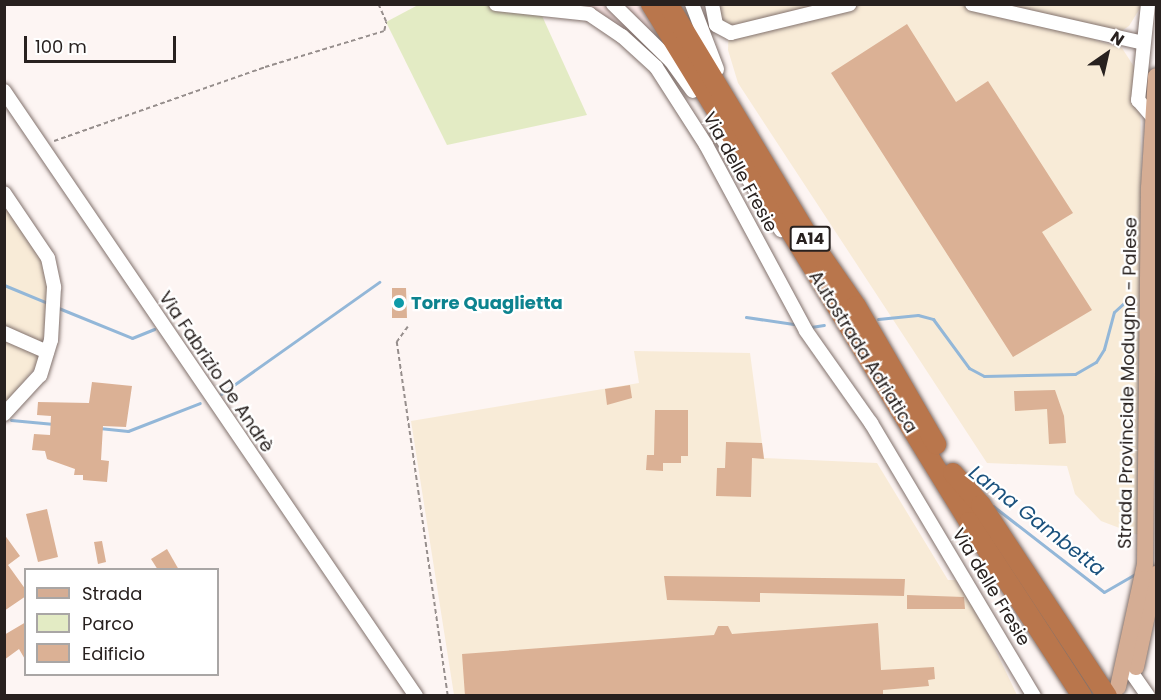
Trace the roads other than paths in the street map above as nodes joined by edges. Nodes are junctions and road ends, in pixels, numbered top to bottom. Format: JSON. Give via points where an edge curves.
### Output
{"nodes":[{"id":1,"x":496,"y":4,"type":"edge"},
{"id":2,"x":613,"y":4,"type":"edge"},
{"id":3,"x":651,"y":4,"type":"edge"},
{"id":4,"x":668,"y":4,"type":"edge"},
{"id":5,"x":692,"y":4,"type":"edge"},
{"id":6,"x":712,"y":4,"type":"edge"},
{"id":7,"x":850,"y":4,"type":"edge"},
{"id":8,"x":972,"y":4,"type":"edge"},
{"id":9,"x":1148,"y":4,"type":"edge"},
{"id":10,"x":1143,"y":43,"type":"junction"},
{"id":11,"x":1156,"y":76,"type":"edge"},
{"id":12,"x":4,"y":91,"type":"edge"},
{"id":13,"x":1153,"y":117,"type":"junction"},
{"id":14,"x":4,"y":193,"type":"edge"},
{"id":15,"x":807,"y":248,"type":"junction"},
{"id":16,"x":4,"y":333,"type":"edge"},
{"id":17,"x":1156,"y":341,"type":"edge"},
{"id":18,"x":47,"y":352,"type":"junction"},
{"id":19,"x":4,"y":414,"type":"edge"},
{"id":20,"x":966,"y":490,"type":"junction"},
{"id":21,"x":1156,"y":496,"type":"edge"},
{"id":22,"x":969,"y":522,"type":"junction"},
{"id":23,"x":1156,"y":574,"type":"edge"},
{"id":24,"x":400,"y":671,"type":"junction"},
{"id":25,"x":1134,"y":676,"type":"junction"},
{"id":26,"x":1117,"y":692,"type":"edge"},
{"id":27,"x":403,"y":696,"type":"edge"},
{"id":28,"x":416,"y":696,"type":"edge"},
{"id":29,"x":1034,"y":696,"type":"edge"},
{"id":30,"x":1066,"y":696,"type":"edge"},
{"id":31,"x":1082,"y":696,"type":"edge"},
{"id":32,"x":1094,"y":696,"type":"edge"},
{"id":33,"x":1148,"y":696,"type":"edge"}],
"edges":[{"from":1,"to":29,"type":"street","name":"Via delle Fresie","via":[[589,14],[622,36],[656,68],[706,145],[806,331],[871,423]]},
{"from":2,"to":15,"type":"street","via":[[685,78],[770,216]]},
{"from":3,"to":15,"type":"highway","name":"Autostrada Adriatica","number":"A14"},
{"from":4,"to":15,"type":"highway","name":"Autostrada Adriatica","number":"A14"},
{"from":5,"to":15,"type":"street","via":[[717,69],[800,207]]},
{"from":6,"to":7,"type":"street","via":[[716,25],[731,33]]},
{"from":8,"to":10,"type":"street"},
{"from":9,"to":10,"type":"street"},
{"from":10,"to":13,"type":"street","via":[[1138,100]]},
{"from":11,"to":13,"type":"main road","name":"Strada Provinciale Modugno - Palese"},
{"from":12,"to":24,"type":"street","name":"Via Fabrizio De Andrè"},
{"from":13,"to":26,"type":"main road","name":"Strada Provinciale Modugno - Palese","via":[[1145,564]]},
{"from":14,"to":18,"type":"street","via":[[48,258],[53,305]]},
{"from":15,"to":20,"type":"highway","name":"Autostrada Adriatica","number":"A14","via":[[856,306],[952,473]]},
{"from":15,"to":22,"type":"highway","name":"Autostrada Adriatica","number":"A14"},
{"from":16,"to":18,"type":"street"},
{"from":17,"to":21,"type":"main road","name":"Strada Provinciale Modugno - Palese"},
{"from":18,"to":19,"type":"street","via":[[40,375]]},
{"from":20,"to":26,"type":"highway","number":"A14"},
{"from":20,"to":32,"type":"highway","number":"A14"},
{"from":22,"to":30,"type":"highway","number":"A14","via":[[1022,626]]},
{"from":22,"to":31,"type":"highway","name":"Autostrada Adriatica","number":"A14"},
{"from":23,"to":25,"type":"main road"},
{"from":24,"to":27,"type":"street"},
{"from":24,"to":28,"type":"street","name":"Via Fabrizio De Andrè"},
{"from":25,"to":26,"type":"main road"},
{"from":25,"to":33,"type":"street"}]}
